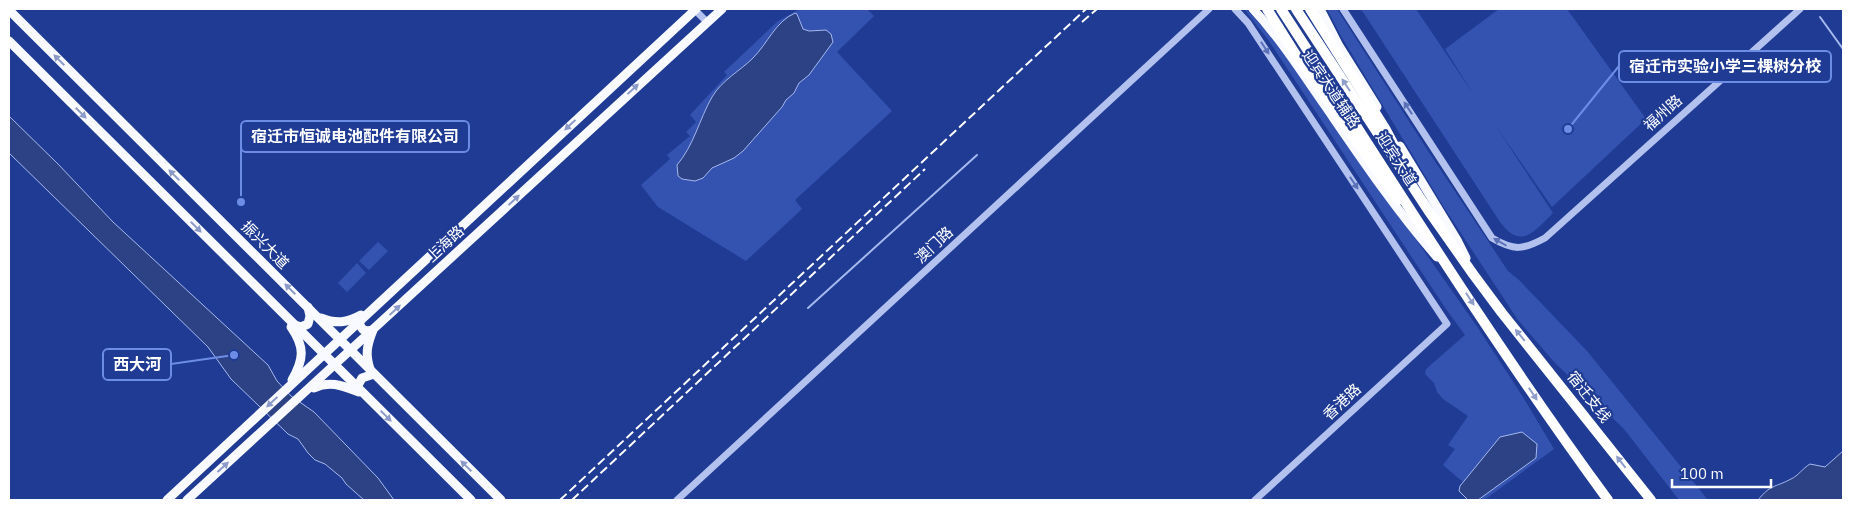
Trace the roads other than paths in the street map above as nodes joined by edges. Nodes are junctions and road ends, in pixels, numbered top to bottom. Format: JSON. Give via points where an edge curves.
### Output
{"nodes":[{"id":1,"x":695,"y":9,"type":"edge"},
{"id":2,"x":722,"y":9,"type":"edge"},
{"id":3,"x":1209,"y":9,"type":"edge"},
{"id":4,"x":1236,"y":9,"type":"edge"},
{"id":5,"x":1253,"y":9,"type":"edge"},
{"id":6,"x":1268,"y":9,"type":"edge"},
{"id":7,"x":1282,"y":9,"type":"edge"},
{"id":8,"x":1296,"y":9,"type":"edge"},
{"id":9,"x":1310,"y":9,"type":"edge"},
{"id":10,"x":1320,"y":9,"type":"edge"},
{"id":11,"x":1343,"y":9,"type":"edge"},
{"id":12,"x":1800,"y":9,"type":"edge"},
{"id":13,"x":9,"y":10,"type":"edge"},
{"id":14,"x":706,"y":22,"type":"junction"},
{"id":15,"x":9,"y":41,"type":"edge"},
{"id":16,"x":632,"y":68,"type":"junction"},
{"id":17,"x":646,"y":78,"type":"junction"},
{"id":18,"x":1428,"y":210,"type":"junction"},
{"id":19,"x":1473,"y":274,"type":"junction"},
{"id":20,"x":1458,"y":281,"type":"junction"},
{"id":21,"x":276,"y":307,"type":"junction"},
{"id":22,"x":308,"y":307,"type":"junction"},
{"id":23,"x":374,"y":308,"type":"junction"},
{"id":24,"x":1502,"y":313,"type":"joint"},
{"id":25,"x":317,"y":316,"type":"junction"},
{"id":26,"x":359,"y":321,"type":"junction"},
{"id":27,"x":295,"y":325,"type":"junction"},
{"id":28,"x":373,"y":330,"type":"junction"},
{"id":29,"x":340,"y":339,"type":"junction"},
{"id":30,"x":351,"y":350,"type":"junction"},
{"id":31,"x":324,"y":354,"type":"junction"},
{"id":32,"x":335,"y":365,"type":"junction"},
{"id":33,"x":372,"y":372,"type":"junction"},
{"id":34,"x":301,"y":375,"type":"junction"},
{"id":35,"x":288,"y":387,"type":"junction"},
{"id":36,"x":357,"y":387,"type":"junction"},
{"id":37,"x":305,"y":392,"type":"junction"},
{"id":38,"x":364,"y":394,"type":"junction"},
{"id":39,"x":166,"y":500,"type":"edge"},
{"id":40,"x":187,"y":500,"type":"edge"},
{"id":41,"x":471,"y":500,"type":"edge"},
{"id":42,"x":501,"y":500,"type":"edge"},
{"id":43,"x":677,"y":500,"type":"edge"},
{"id":44,"x":1255,"y":500,"type":"edge"},
{"id":45,"x":1608,"y":500,"type":"edge"},
{"id":46,"x":1651,"y":500,"type":"edge"}],
"edges":[{"from":1,"to":14,"type":"street"},
{"from":1,"to":16,"type":"main road","name":"上海路"},
{"from":2,"to":14,"type":"main road","name":"上海路"},
{"from":3,"to":43,"type":"street","name":"澳门路"},
{"from":4,"to":44,"type":"street","name":"香港路","one_way":true,"via":[[1447,324]]},
{"from":5,"to":20,"type":"main road","name":"迎宾大道辅路","via":[[1278,36],[1409,224]]},
{"from":6,"to":20,"type":"highway","via":[[1373,168]]},
{"from":7,"to":20,"type":"highway","name":"迎宾大道"},
{"from":18,"to":8,"type":"highway","name":"迎宾大道","one_way":true},
{"from":9,"to":18,"type":"highway","via":[[1386,130]]},
{"from":10,"to":19,"type":"main road","name":"迎宾大道辅路","via":[[1339,46],[1457,240]]},
{"from":12,"to":11,"type":"street","name":"福州路","one_way":true,"via":[[1545,238],[1522,248],[1505,245],[1492,238]]},
{"from":22,"to":13,"type":"main road","name":"振兴大道","one_way":true},
{"from":14,"to":17,"type":"main road","name":"上海路"},
{"from":15,"to":21,"type":"main road","one_way":true},
{"from":16,"to":17,"type":"main road","via":[[643,67],[647,72]]},
{"from":16,"to":23,"type":"main road","name":"上海路","one_way":true},
{"from":28,"to":17,"type":"main road","name":"上海路","one_way":true},
{"from":18,"to":19,"type":"highway","name":"迎宾大道"},
{"from":19,"to":24,"type":"highway","name":"迎宾大道"},
{"from":20,"to":45,"type":"highway","name":"迎宾大道","one_way":true},
{"from":21,"to":27,"type":"main road"},
{"from":21,"to":35,"type":"main road","via":[[300,340],[302,348],[299,366]]},
{"from":22,"to":25,"type":"main road","name":"振兴大道"},
{"from":22,"to":27,"type":"main road","via":[[308,324]]},
{"from":23,"to":25,"type":"main road","via":[[340,323]]},
{"from":23,"to":26,"type":"main road","name":"上海路"},
{"from":46,"to":24,"type":"highway","name":"宿迁支线","one_way":true},
{"from":25,"to":29,"type":"main road","name":"振兴大道"},
{"from":26,"to":28,"type":"main road","via":[[362,330]]},
{"from":26,"to":29,"type":"main road","name":"上海路"},
{"from":27,"to":31,"type":"main road"},
{"from":28,"to":30,"type":"main road","name":"上海路"},
{"from":28,"to":33,"type":"main road","via":[[366,352]]},
{"from":29,"to":30,"type":"main road","name":"振兴大道"},
{"from":29,"to":31,"type":"main road","name":"上海路"},
{"from":30,"to":32,"type":"main road","name":"上海路"},
{"from":30,"to":33,"type":"main road","name":"振兴大道"},
{"from":31,"to":32,"type":"main road"},
{"from":31,"to":34,"type":"main road","name":"上海路"},
{"from":32,"to":36,"type":"main road"},
{"from":32,"to":37,"type":"main road","name":"上海路"},
{"from":33,"to":36,"type":"main road","via":[[362,378]]},
{"from":42,"to":33,"type":"main road","name":"振兴大道","one_way":true},
{"from":34,"to":35,"type":"main road","name":"上海路"},
{"from":34,"to":37,"type":"main road","via":[[308,383]]},
{"from":35,"to":39,"type":"main road","name":"上海路","one_way":true},
{"from":36,"to":38,"type":"main road"},
{"from":37,"to":38,"type":"main road","via":[[332,383]]},
{"from":40,"to":37,"type":"main road","name":"上海路","one_way":true},
{"from":38,"to":41,"type":"main road","one_way":true}]}
